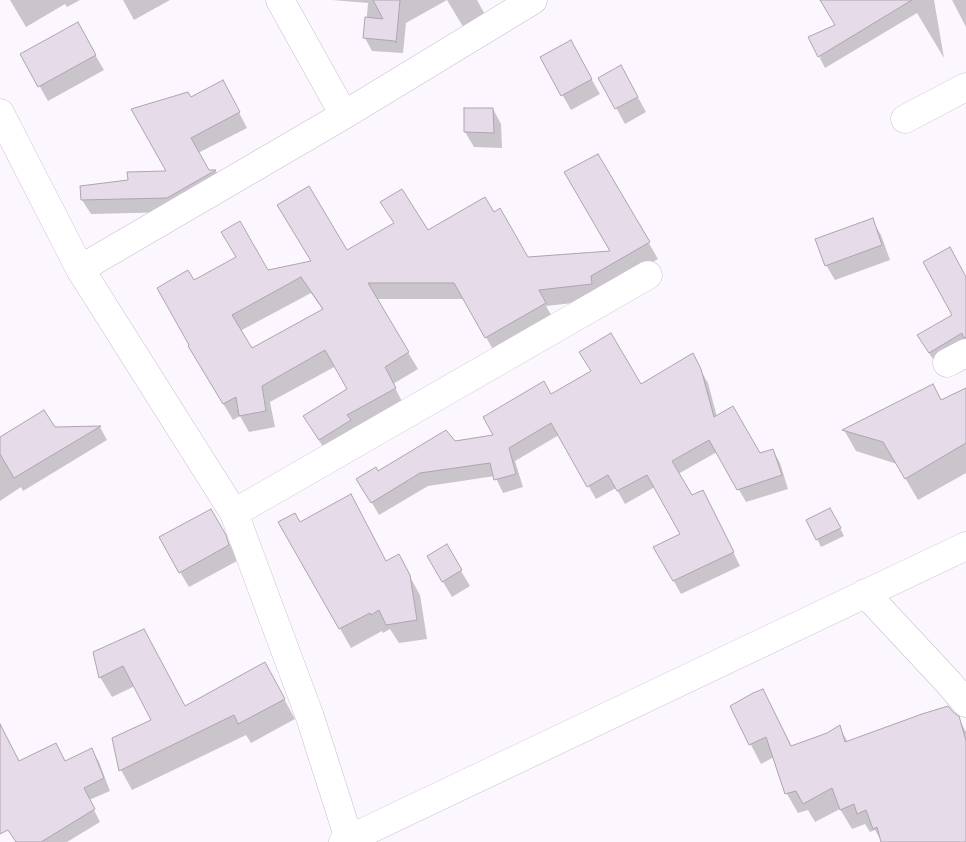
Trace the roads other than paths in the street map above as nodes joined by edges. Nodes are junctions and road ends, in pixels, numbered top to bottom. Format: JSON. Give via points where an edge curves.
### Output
{"nodes":[{"id":1,"x":280,"y":0,"type":"edge"},
{"id":2,"x":533,"y":0,"type":"edge"},
{"id":3,"x":966,"y":87,"type":"edge"},
{"id":4,"x":0,"y":113,"type":"edge"},
{"id":5,"x":344,"y":115,"type":"junction"},
{"id":6,"x":905,"y":119,"type":"dead end"},
{"id":7,"x":80,"y":269,"type":"junction"},
{"id":8,"x":648,"y":275,"type":"dead end"},
{"id":9,"x":234,"y":513,"type":"junction"},
{"id":10,"x":966,"y":546,"type":"edge"},
{"id":11,"x":865,"y":593,"type":"junction"},
{"id":12,"x":966,"y":703,"type":"edge"},
{"id":13,"x":346,"y":840,"type":"edge"}],
"edges":[{"from":1,"to":5,"type":"street"},
{"from":2,"to":5,"type":"street"},
{"from":3,"to":6,"type":"street"},
{"from":4,"to":7,"type":"street"},
{"from":5,"to":7,"type":"street"},
{"from":7,"to":9,"type":"street"},
{"from":8,"to":9,"type":"street"},
{"from":9,"to":13,"type":"street","via":[[310,717]]},
{"from":10,"to":11,"type":"street"},
{"from":11,"to":12,"type":"street"},
{"from":11,"to":13,"type":"street"}]}
